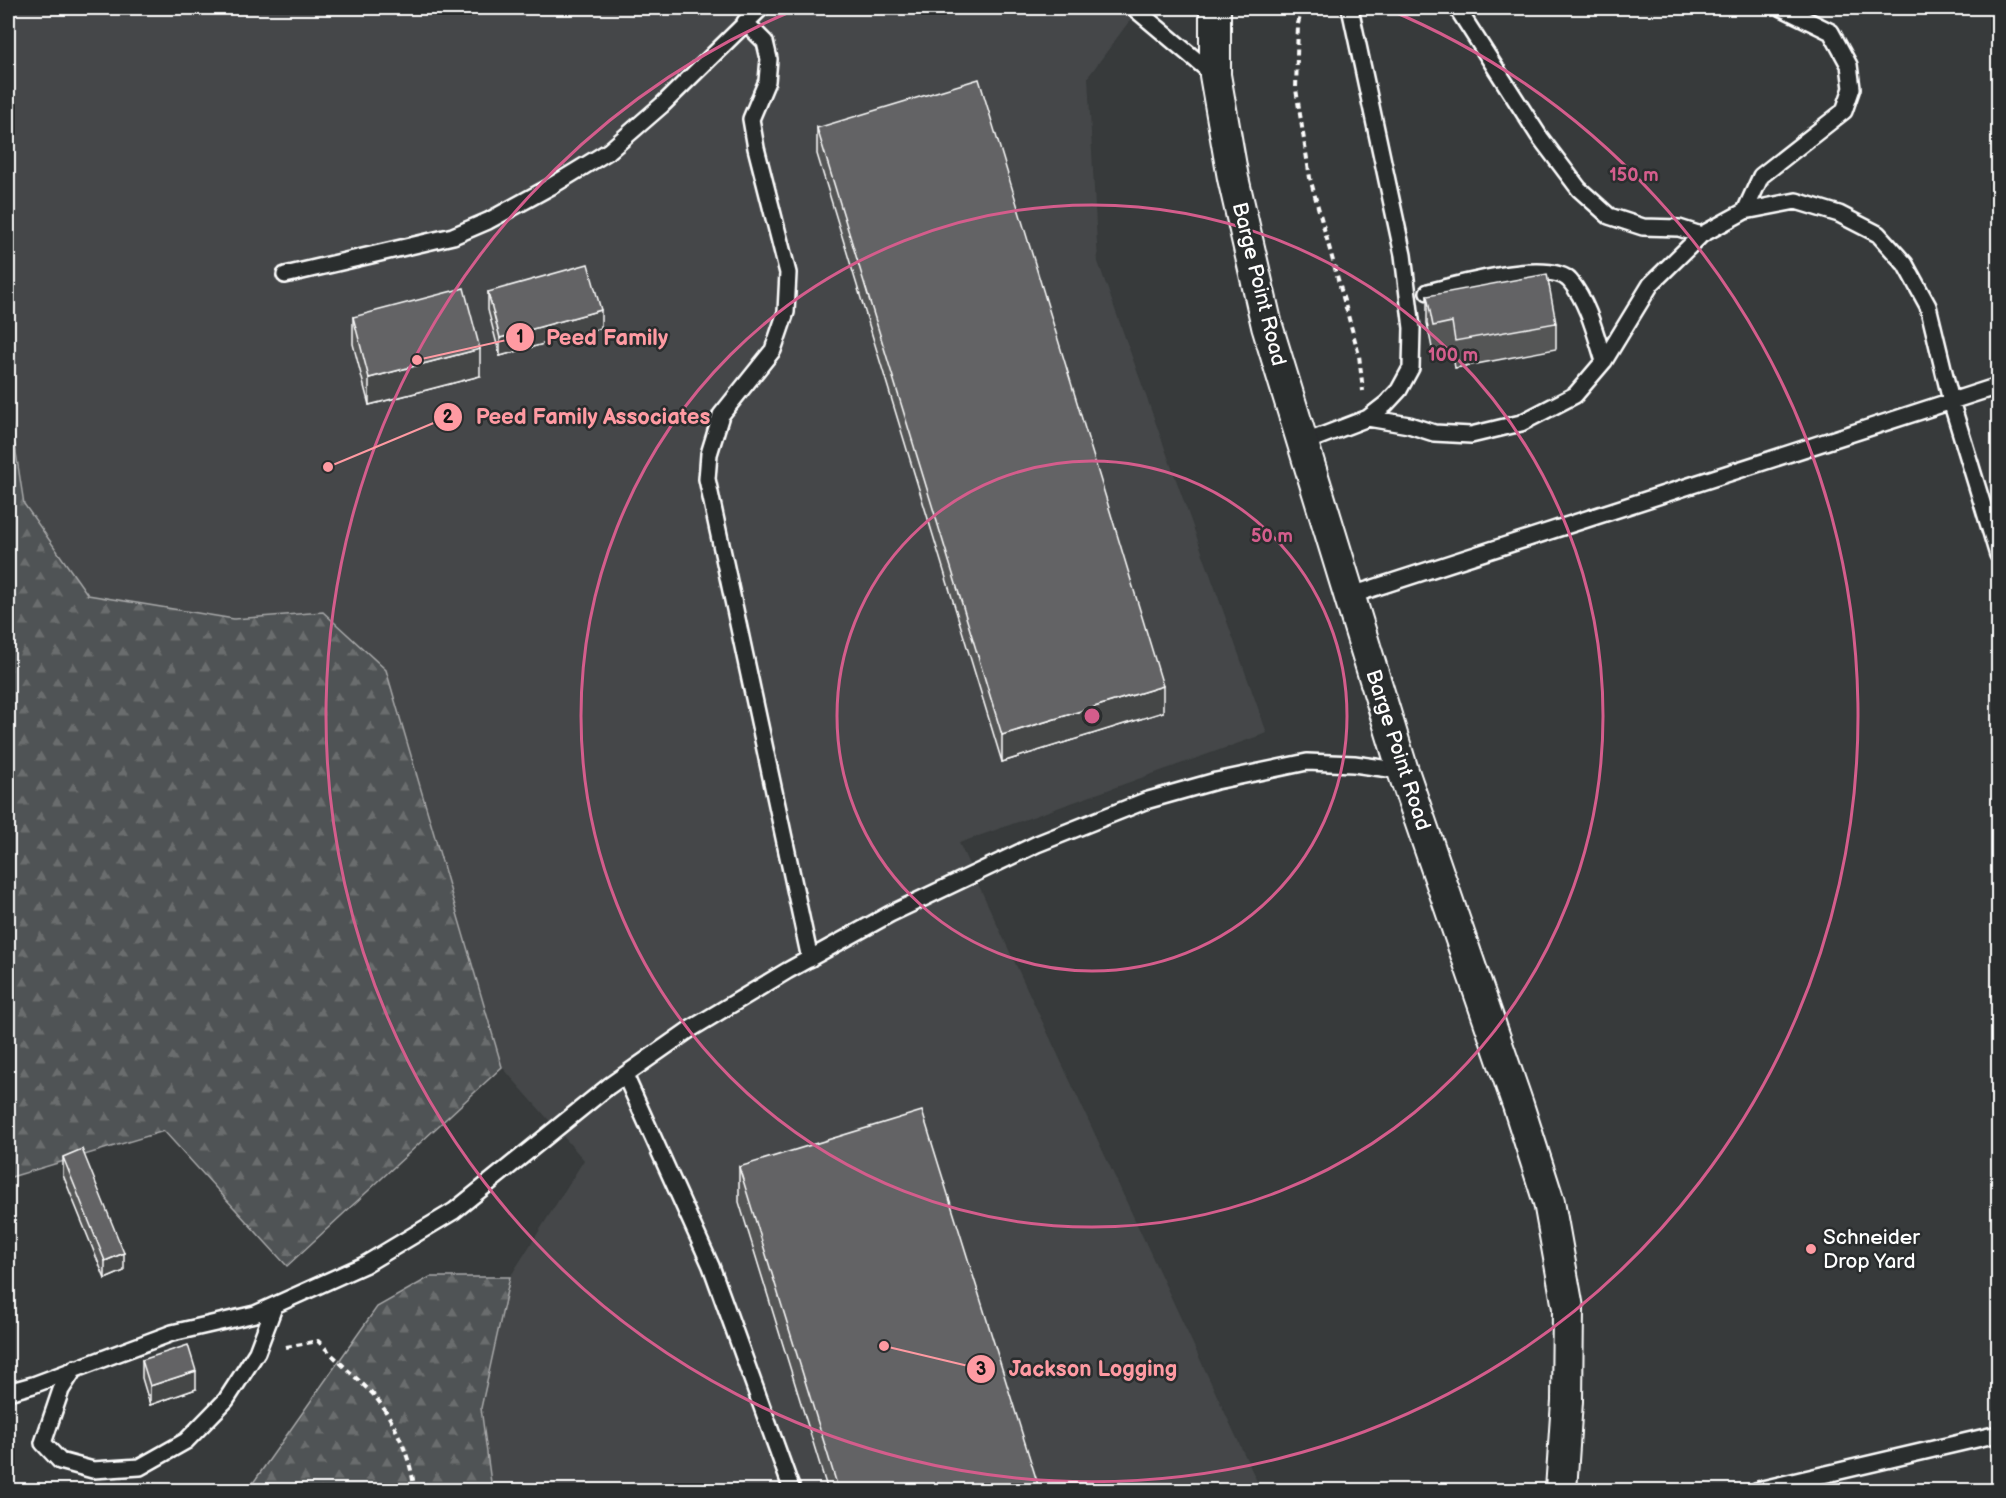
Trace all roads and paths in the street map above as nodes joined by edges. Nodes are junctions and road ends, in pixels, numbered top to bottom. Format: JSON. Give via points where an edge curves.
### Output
{"nodes":[{"id":1,"x":760,"y":8,"type":"edge"},
{"id":2,"x":1134,"y":8,"type":"edge"},
{"id":3,"x":1215,"y":8,"type":"edge"},
{"id":4,"x":1302,"y":8,"type":"edge"},
{"id":5,"x":1350,"y":8,"type":"edge"},
{"id":6,"x":1457,"y":8,"type":"edge"},
{"id":7,"x":1782,"y":8,"type":"edge"},
{"id":8,"x":745,"y":22,"type":"junction"},
{"id":9,"x":1215,"y":75,"type":"junction"},
{"id":10,"x":1745,"y":211,"type":"junction"},
{"id":11,"x":1701,"y":235,"type":"junction"},
{"id":12,"x":285,"y":275,"type":"dead end"},
{"id":13,"x":1428,"y":292,"type":"dead end"},
{"id":14,"x":1604,"y":361,"type":"junction"},
{"id":15,"x":1998,"y":386,"type":"edge"},
{"id":16,"x":1951,"y":401,"type":"junction"},
{"id":17,"x":1368,"y":418,"type":"junction"},
{"id":18,"x":1302,"y":443,"type":"junction"},
{"id":19,"x":1998,"y":555,"type":"edge"},
{"id":20,"x":1349,"y":596,"type":"junction"},
{"id":21,"x":1403,"y":771,"type":"junction"},
{"id":22,"x":810,"y":958,"type":"junction"},
{"id":23,"x":625,"y":1075,"type":"junction"},
{"id":24,"x":274,"y":1307,"type":"junction"},
{"id":25,"x":257,"y":1352,"type":"junction"},
{"id":26,"x":75,"y":1368,"type":"junction"},
{"id":27,"x":8,"y":1392,"type":"edge"},
{"id":28,"x":1998,"y":1434,"type":"edge"},
{"id":29,"x":414,"y":1491,"type":"edge"},
{"id":30,"x":792,"y":1491,"type":"edge"},
{"id":31,"x":1561,"y":1491,"type":"edge"},
{"id":32,"x":1758,"y":1491,"type":"edge"}],
"edges":[{"from":1,"to":8,"type":"lane"},
{"from":2,"to":9,"type":"lane"},
{"from":3,"to":9,"type":"street","name":"Barge Point Road"},
{"from":4,"to":17,"type":"path","via":[[1296,89],[1310,178],[1359,355]]},
{"from":5,"to":17,"type":"lane","via":[[1403,255],[1412,328],[1411,368],[1399,390]]},
{"from":6,"to":11,"type":"lane","via":[[1539,136],[1579,189],[1609,216]]},
{"from":7,"to":10,"type":"lane","via":[[1831,32],[1849,65],[1852,88],[1844,111],[1761,176]]},
{"from":8,"to":12,"type":"lane","via":[[662,105],[609,151],[550,187],[453,236]]},
{"from":8,"to":22,"type":"lane","via":[[765,42],[769,58],[767,81],[751,119],[788,273],[786,312],[773,350],[721,415],[709,454],[707,480]]},
{"from":9,"to":18,"type":"street","name":"Barge Point Road","via":[[1233,178],[1267,326]]},
{"from":10,"to":11,"type":"lane"},
{"from":10,"to":16,"type":"lane","via":[[1796,201],[1839,214],[1878,234],[1905,264],[1928,306]]},
{"from":11,"to":14,"type":"lane","via":[[1651,284]]},
{"from":13,"to":14,"type":"lane","via":[[1477,280],[1554,272],[1570,280],[1590,316]]},
{"from":14,"to":17,"type":"lane","via":[[1575,395],[1521,423],[1471,435],[1434,434]]},
{"from":15,"to":16,"type":"lane"},
{"from":16,"to":19,"type":"lane"},
{"from":16,"to":20,"type":"lane"},
{"from":17,"to":18,"type":"lane"},
{"from":18,"to":20,"type":"street","name":"Barge Point Road"},
{"from":20,"to":21,"type":"street","name":"Barge Point Road"},
{"from":21,"to":22,"type":"lane","via":[[1307,762],[1145,801],[1037,844],[890,914]]},
{"from":21,"to":31,"type":"street","name":"Barge Point Road","via":[[1549,1202],[1568,1308]]},
{"from":22,"to":23,"type":"lane","via":[[689,1030]]},
{"from":23,"to":24,"type":"lane","via":[[454,1211],[364,1264]]},
{"from":23,"to":30,"type":"lane","via":[[711,1266]]},
{"from":24,"to":25,"type":"lane"},
{"from":24,"to":26,"type":"lane","via":[[172,1333]]},
{"from":25,"to":26,"type":"lane","via":[[226,1400],[186,1441],[140,1467],[93,1470],[60,1461],[43,1443],[61,1390]]},
{"from":25,"to":29,"type":"path","via":[[318,1341],[373,1395],[393,1424],[404,1448]]},
{"from":26,"to":27,"type":"lane"},
{"from":28,"to":32,"type":"lane"}]}
